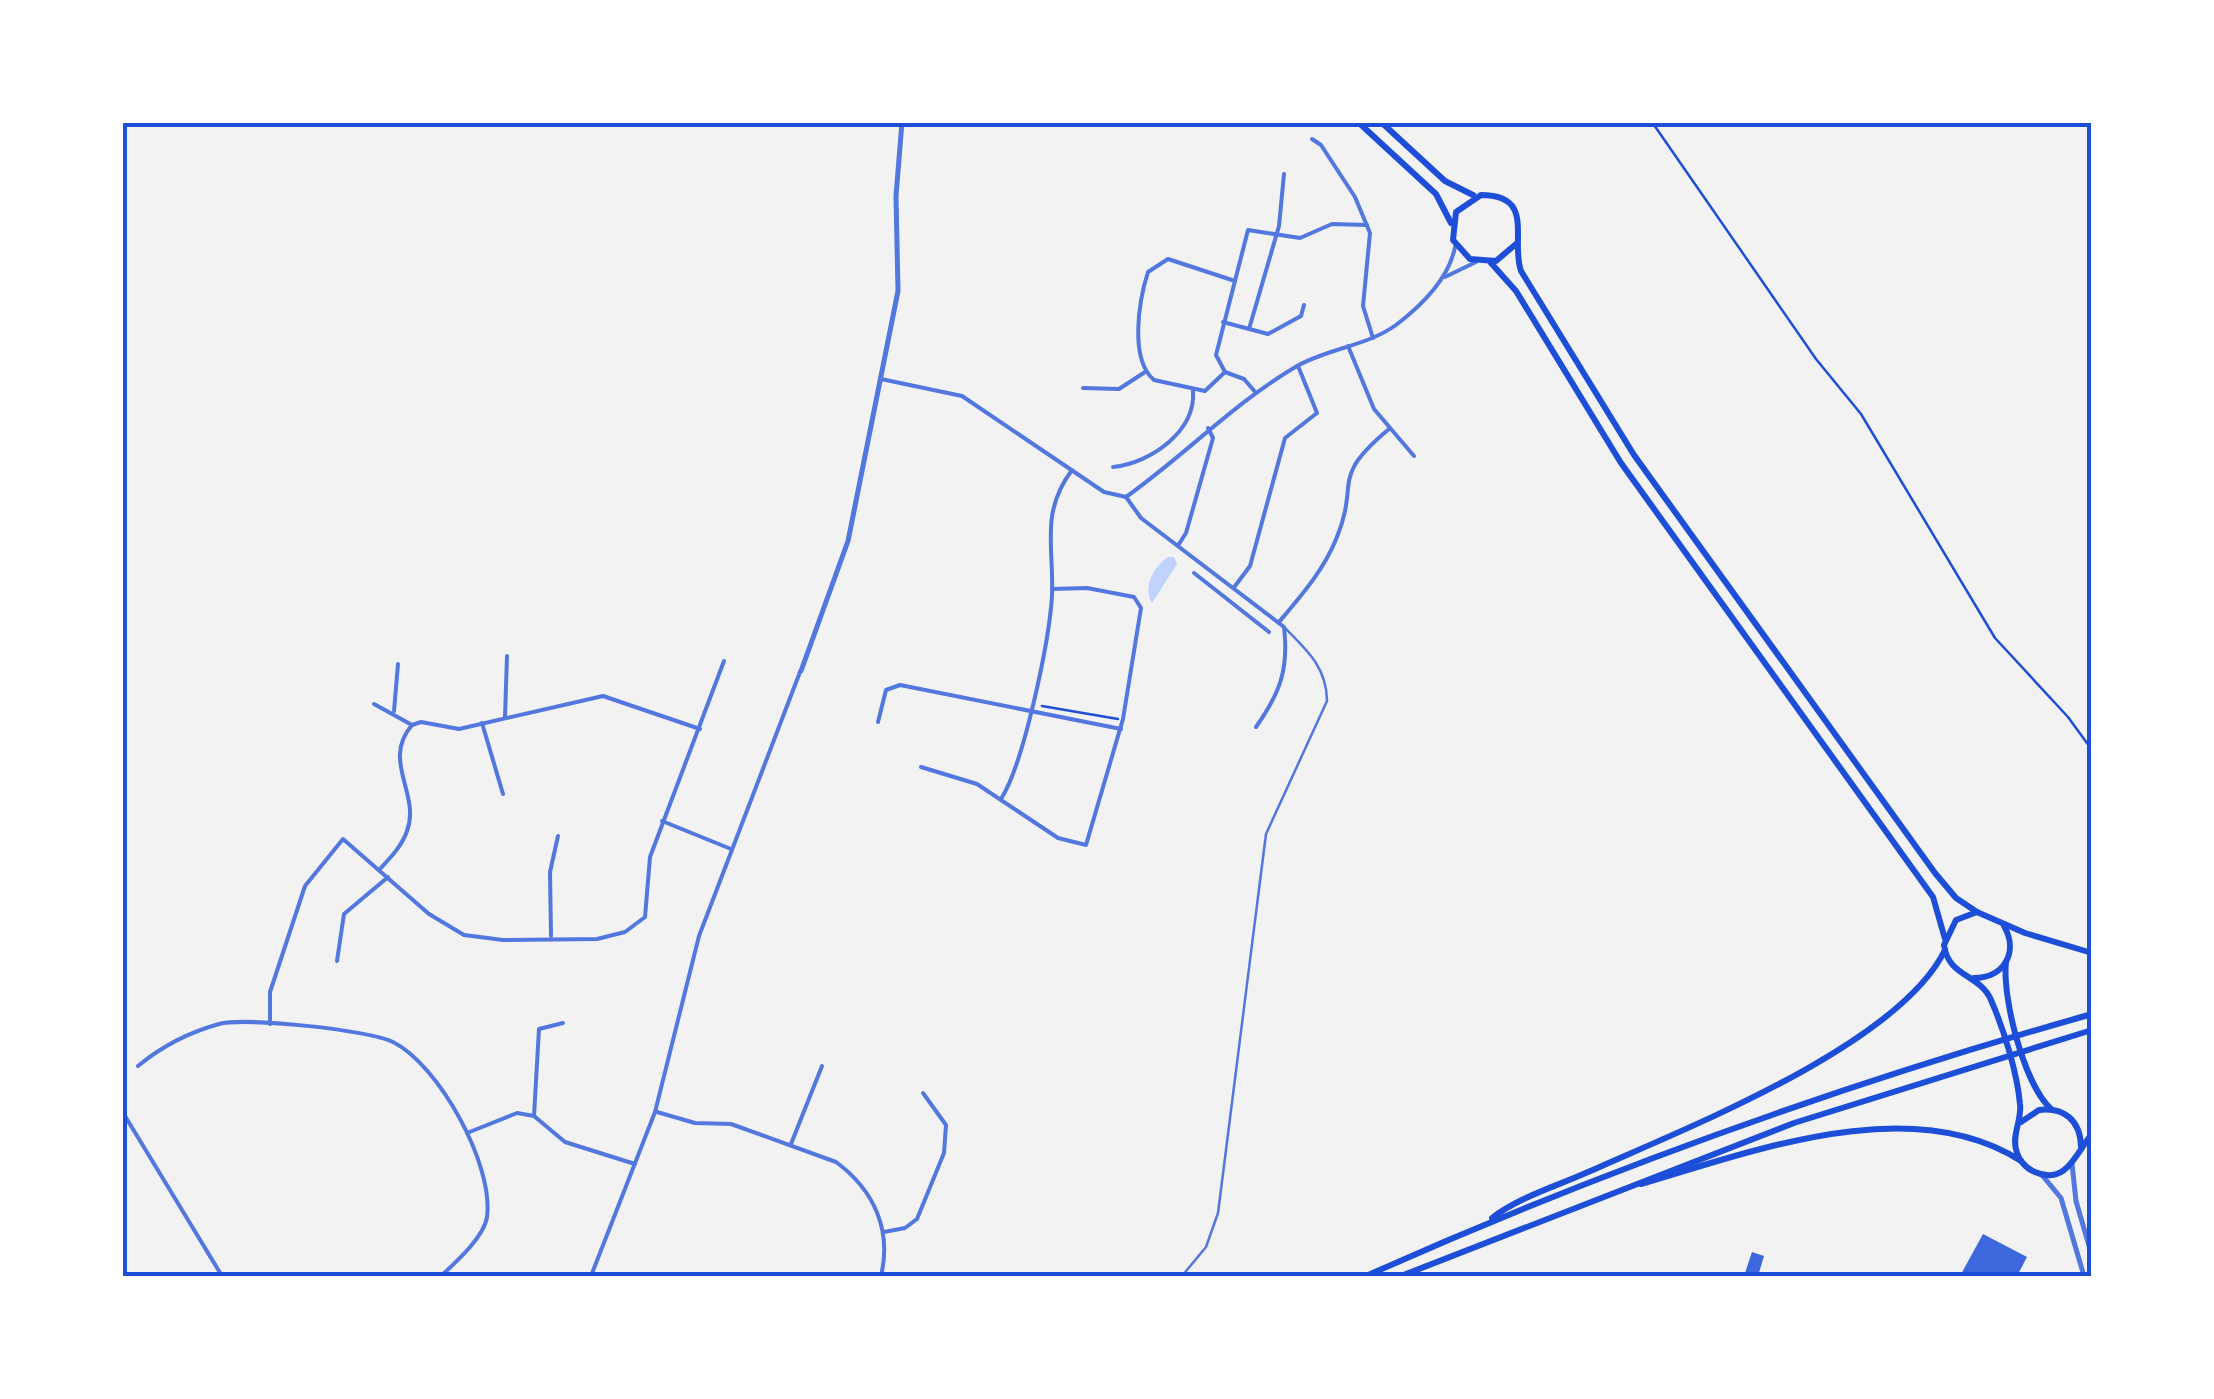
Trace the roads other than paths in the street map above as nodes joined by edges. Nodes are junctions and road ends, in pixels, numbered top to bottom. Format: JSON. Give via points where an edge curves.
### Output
{"nodes":[{"id":1,"x":902,"y":122,"type":"edge"},
{"id":2,"x":1358,"y":122,"type":"edge"},
{"id":3,"x":1381,"y":122,"type":"edge"},
{"id":4,"x":1312,"y":139,"type":"dead end"},
{"id":5,"x":1284,"y":174,"type":"dead end"},
{"id":6,"x":1475,"y":196,"type":"junction"},
{"id":7,"x":1367,"y":224,"type":"junction"},
{"id":8,"x":1452,"y":224,"type":"junction"},
{"id":9,"x":1276,"y":236,"type":"junction"},
{"id":10,"x":1456,"y":244,"type":"junction"},
{"id":11,"x":1516,"y":244,"type":"junction"},
{"id":12,"x":1476,"y":262,"type":"junction"},
{"id":13,"x":1491,"y":262,"type":"junction"},
{"id":14,"x":1234,"y":281,"type":"junction"},
{"id":15,"x":1439,"y":282,"type":"junction"},
{"id":16,"x":1304,"y":305,"type":"dead end"},
{"id":17,"x":1223,"y":322,"type":"junction"},
{"id":18,"x":1249,"y":329,"type":"junction"},
{"id":19,"x":1373,"y":338,"type":"junction"},
{"id":20,"x":1348,"y":346,"type":"junction"},
{"id":21,"x":1298,"y":366,"type":"junction"},
{"id":22,"x":1145,"y":372,"type":"junction"},
{"id":23,"x":1224,"y":372,"type":"junction"},
{"id":24,"x":882,"y":379,"type":"junction"},
{"id":25,"x":1083,"y":388,"type":"dead end"},
{"id":26,"x":1193,"y":391,"type":"junction"},
{"id":27,"x":1256,"y":393,"type":"junction"},
{"id":28,"x":1208,"y":428,"type":"junction"},
{"id":29,"x":1389,"y":429,"type":"junction"},
{"id":30,"x":1414,"y":456,"type":"dead end"},
{"id":31,"x":1113,"y":467,"type":"dead end"},
{"id":32,"x":1072,"y":470,"type":"junction"},
{"id":33,"x":1126,"y":497,"type":"junction"},
{"id":34,"x":1179,"y":544,"type":"junction"},
{"id":35,"x":1215,"y":571,"type":"junction"},
{"id":36,"x":1194,"y":573,"type":"dead end"},
{"id":37,"x":1206,"y":582,"type":"junction"},
{"id":38,"x":1235,"y":587,"type":"junction"},
{"id":39,"x":1052,"y":589,"type":"junction"},
{"id":40,"x":1260,"y":607,"type":"junction"},
{"id":41,"x":1251,"y":618,"type":"junction"},
{"id":42,"x":1279,"y":622,"type":"junction"},
{"id":43,"x":1284,"y":628,"type":"junction"},
{"id":44,"x":1269,"y":632,"type":"dead end"},
{"id":45,"x":507,"y":656,"type":"dead end"},
{"id":46,"x":724,"y":661,"type":"dead end"},
{"id":47,"x":398,"y":664,"type":"dead end"},
{"id":48,"x":801,"y":671,"type":"joint"},
{"id":49,"x":374,"y":704,"type":"dead end"},
{"id":50,"x":1030,"y":707,"type":"junction"},
{"id":51,"x":394,"y":711,"type":"junction"},
{"id":52,"x":504,"y":717,"type":"junction"},
{"id":53,"x":878,"y":722,"type":"dead end"},
{"id":54,"x":482,"y":723,"type":"junction"},
{"id":55,"x":412,"y":725,"type":"junction"},
{"id":56,"x":1256,"y":727,"type":"dead end"},
{"id":57,"x":700,"y":729,"type":"junction"},
{"id":58,"x":1120,"y":729,"type":"junction"},
{"id":59,"x":921,"y":767,"type":"dead end"},
{"id":60,"x":503,"y":794,"type":"dead end"},
{"id":61,"x":1001,"y":799,"type":"junction"},
{"id":62,"x":662,"y":822,"type":"junction"},
{"id":63,"x":558,"y":836,"type":"dead end"},
{"id":64,"x":731,"y":849,"type":"junction"},
{"id":65,"x":380,"y":870,"type":"junction"},
{"id":66,"x":388,"y":878,"type":"junction"},
{"id":67,"x":1977,"y":912,"type":"junction"},
{"id":68,"x":2004,"y":924,"type":"junction"},
{"id":69,"x":551,"y":936,"type":"junction"},
{"id":70,"x":1945,"y":940,"type":"junction"},
{"id":71,"x":1945,"y":950,"type":"junction"},
{"id":72,"x":2092,"y":953,"type":"edge"},
{"id":73,"x":336,"y":961,"type":"dead end"},
{"id":74,"x":2006,"y":962,"type":"junction"},
{"id":75,"x":1974,"y":978,"type":"junction"},
{"id":76,"x":2092,"y":1014,"type":"edge"},
{"id":77,"x":270,"y":1024,"type":"junction"},
{"id":78,"x":564,"y":1024,"type":"dead end"},
{"id":79,"x":2092,"y":1030,"type":"edge"},
{"id":80,"x":138,"y":1066,"type":"dead end"},
{"id":81,"x":822,"y":1066,"type":"dead end"},
{"id":82,"x":923,"y":1093,"type":"dead end"},
{"id":83,"x":2051,"y":1108,"type":"junction"},
{"id":84,"x":122,"y":1111,"type":"edge"},
{"id":85,"x":655,"y":1112,"type":"junction"},
{"id":86,"x":534,"y":1116,"type":"junction"},
{"id":87,"x":2020,"y":1123,"type":"junction"},
{"id":88,"x":467,"y":1133,"type":"junction"},
{"id":89,"x":2092,"y":1134,"type":"edge"},
{"id":90,"x":791,"y":1144,"type":"junction"},
{"id":91,"x":2081,"y":1146,"type":"junction"},
{"id":92,"x":2022,"y":1162,"type":"junction"},
{"id":93,"x":2072,"y":1164,"type":"junction"},
{"id":94,"x":636,"y":1165,"type":"junction"},
{"id":95,"x":2042,"y":1174,"type":"junction"},
{"id":96,"x":1590,"y":1199,"type":"junction"},
{"id":97,"x":1483,"y":1224,"type":"junction"},
{"id":98,"x":884,"y":1232,"type":"junction"},
{"id":99,"x":2092,"y":1256,"type":"edge"},
{"id":100,"x":222,"y":1276,"type":"edge"},
{"id":101,"x":441,"y":1276,"type":"edge"},
{"id":102,"x":591,"y":1276,"type":"edge"},
{"id":103,"x":881,"y":1276,"type":"edge"},
{"id":104,"x":1182,"y":1276,"type":"edge"},
{"id":105,"x":1366,"y":1276,"type":"edge"},
{"id":106,"x":1402,"y":1276,"type":"edge"},
{"id":107,"x":2084,"y":1276,"type":"edge"}],
"edges":[{"from":1,"to":24,"type":"street","via":[[898,291]]},
{"from":2,"to":8,"type":"highway","via":[[1436,194]]},
{"from":3,"to":6,"type":"highway","via":[[1445,181]]},
{"from":4,"to":7,"type":"street","via":[[1356,197]]},
{"from":5,"to":9,"type":"street"},
{"from":6,"to":8,"type":"highway","via":[[1459,207]]},
{"from":6,"to":11,"type":"highway","via":[[1494,195],[1514,209],[1520,226]]},
{"from":7,"to":9,"type":"street","via":[[1332,224],[1307,237]]},
{"from":7,"to":19,"type":"street","via":[[1364,306]]},
{"from":8,"to":10,"type":"highway"},
{"from":9,"to":14,"type":"street","via":[[1248,230]]},
{"from":9,"to":18,"type":"street"},
{"from":10,"to":12,"type":"highway"},
{"from":10,"to":15,"type":"street"},
{"from":11,"to":13,"type":"highway"},
{"from":11,"to":67,"type":"highway","via":[[1528,284],[1634,455],[1935,873]]},
{"from":12,"to":13,"type":"highway"},
{"from":12,"to":15,"type":"street"},
{"from":13,"to":70,"type":"highway","via":[[1516,291],[1631,477],[1930,893]]},
{"from":14,"to":17,"type":"street"},
{"from":14,"to":22,"type":"street","via":[[1176,260],[1153,266],[1141,313]]},
{"from":15,"to":19,"type":"street","via":[[1408,316]]},
{"from":16,"to":18,"type":"street","via":[[1301,316],[1273,332]]},
{"from":17,"to":18,"type":"street"},
{"from":17,"to":23,"type":"street","via":[[1216,349]]},
{"from":19,"to":20,"type":"street"},
{"from":20,"to":21,"type":"street"},
{"from":20,"to":29,"type":"street","via":[[1374,410]]},
{"from":21,"to":27,"type":"street"},
{"from":21,"to":38,"type":"street","via":[[1317,413],[1285,438],[1250,566]]},
{"from":22,"to":25,"type":"street","via":[[1120,389]]},
{"from":22,"to":26,"type":"street"},
{"from":23,"to":26,"type":"street","via":[[1204,391]]},
{"from":23,"to":27,"type":"street"},
{"from":24,"to":32,"type":"street","via":[[962,396]]},
{"from":24,"to":48,"type":"street","via":[[848,541]]},
{"from":26,"to":31,"type":"street","via":[[1191,419],[1183,429],[1140,460]]},
{"from":27,"to":28,"type":"street"},
{"from":28,"to":33,"type":"street"},
{"from":28,"to":34,"type":"street","via":[[1214,438]]},
{"from":29,"to":30,"type":"street"},
{"from":29,"to":42,"type":"street","via":[[1350,468],[1335,542]]},
{"from":32,"to":33,"type":"street","via":[[1104,492]]},
{"from":32,"to":39,"type":"street","via":[[1051,506]]},
{"from":33,"to":34,"type":"street","via":[[1142,518]]},
{"from":34,"to":35,"type":"street"},
{"from":35,"to":37,"type":"street"},
{"from":35,"to":38,"type":"street"},
{"from":36,"to":37,"type":"street"},
{"from":37,"to":41,"type":"street"},
{"from":38,"to":40,"type":"street"},
{"from":39,"to":50,"type":"street"},
{"from":39,"to":58,"type":"street","via":[[1087,588],[1139,602]]},
{"from":40,"to":41,"type":"street"},
{"from":40,"to":42,"type":"street"},
{"from":41,"to":44,"type":"street"},
{"from":42,"to":43,"type":"street"},
{"from":43,"to":56,"type":"street","via":[[1288,666]]},
{"from":43,"to":104,"type":"lane","via":[[1317,662],[1327,701],[1266,834],[1218,1212],[1206,1246]]},
{"from":45,"to":52,"type":"street"},
{"from":46,"to":57,"type":"street"},
{"from":47,"to":51,"type":"street"},
{"from":48,"to":64,"type":"street"},
{"from":49,"to":51,"type":"street"},
{"from":50,"to":53,"type":"street","via":[[895,685],[883,694]]},
{"from":50,"to":58,"type":"street"},
{"from":50,"to":61,"type":"street","via":[[1018,767]]},
{"from":51,"to":55,"type":"street"},
{"from":52,"to":54,"type":"street"},
{"from":52,"to":57,"type":"street","via":[[603,696]]},
{"from":54,"to":55,"type":"street","via":[[449,730]]},
{"from":54,"to":60,"type":"street"},
{"from":55,"to":65,"type":"street","via":[[398,763],[410,808],[408,830]]},
{"from":57,"to":62,"type":"street"},
{"from":58,"to":61,"type":"street","via":[[1086,845],[1058,838]]},
{"from":59,"to":61,"type":"street","via":[[959,776]]},
{"from":62,"to":64,"type":"street"},
{"from":62,"to":69,"type":"street","via":[[641,922],[597,939]]},
{"from":63,"to":69,"type":"street","via":[[550,872]]},
{"from":64,"to":85,"type":"street","via":[[699,936]]},
{"from":65,"to":66,"type":"street"},
{"from":65,"to":77,"type":"street","via":[[343,839],[308,880],[270,992]]},
{"from":66,"to":69,"type":"street","via":[[464,934],[503,940]]},
{"from":66,"to":73,"type":"street","via":[[344,914]]},
{"from":67,"to":68,"type":"highway"},
{"from":67,"to":70,"type":"highway","via":[[1956,920]]},
{"from":68,"to":72,"type":"highway"},
{"from":68,"to":74,"type":"highway","via":[[2011,943]]},
{"from":70,"to":71,"type":"highway"},
{"from":71,"to":75,"type":"highway","via":[[1957,972]]},
{"from":71,"to":97,"type":"highway","via":[[1914,992],[1802,1070]]},
{"from":74,"to":75,"type":"highway","via":[[1992,975]]},
{"from":74,"to":83,"type":"highway","via":[[2008,1004],[2031,1077]]},
{"from":75,"to":87,"type":"highway","via":[[1992,1002],[2016,1082]]},
{"from":76,"to":97,"type":"highway","via":[[1788,1108]]},
{"from":77,"to":80,"type":"street","via":[[222,1023],[156,1051]]},
{"from":77,"to":88,"type":"street","via":[[390,1040],[432,1076]]},
{"from":78,"to":86,"type":"street","via":[[539,1028]]},
{"from":79,"to":96,"type":"highway","via":[[1849,1104]]},
{"from":81,"to":90,"type":"street"},
{"from":82,"to":98,"type":"street","via":[[946,1125],[944,1154],[916,1219]]},
{"from":83,"to":87,"type":"highway"},
{"from":83,"to":91,"type":"highway","via":[[2076,1124]]},
{"from":84,"to":100,"type":"street"},
{"from":85,"to":90,"type":"street","via":[[730,1124]]},
{"from":85,"to":94,"type":"street"},
{"from":86,"to":88,"type":"street","via":[[517,1113]]},
{"from":86,"to":94,"type":"street","via":[[564,1142]]},
{"from":87,"to":92,"type":"highway","via":[[2015,1143]]},
{"from":88,"to":101,"type":"street","via":[[487,1198],[487,1221]]},
{"from":89,"to":91,"type":"highway"},
{"from":90,"to":98,"type":"street","via":[[850,1172],[870,1197]]},
{"from":91,"to":93,"type":"highway"},
{"from":92,"to":95,"type":"highway"},
{"from":92,"to":96,"type":"highway","via":[[1950,1134],[1855,1132],[1766,1147]]},
{"from":93,"to":95,"type":"highway"},
{"from":93,"to":99,"type":"street"},
{"from":94,"to":102,"type":"street"},
{"from":95,"to":107,"type":"street","via":[[2061,1198]]},
{"from":96,"to":106,"type":"highway"},
{"from":97,"to":105,"type":"highway"},
{"from":98,"to":103,"type":"street"}]}
